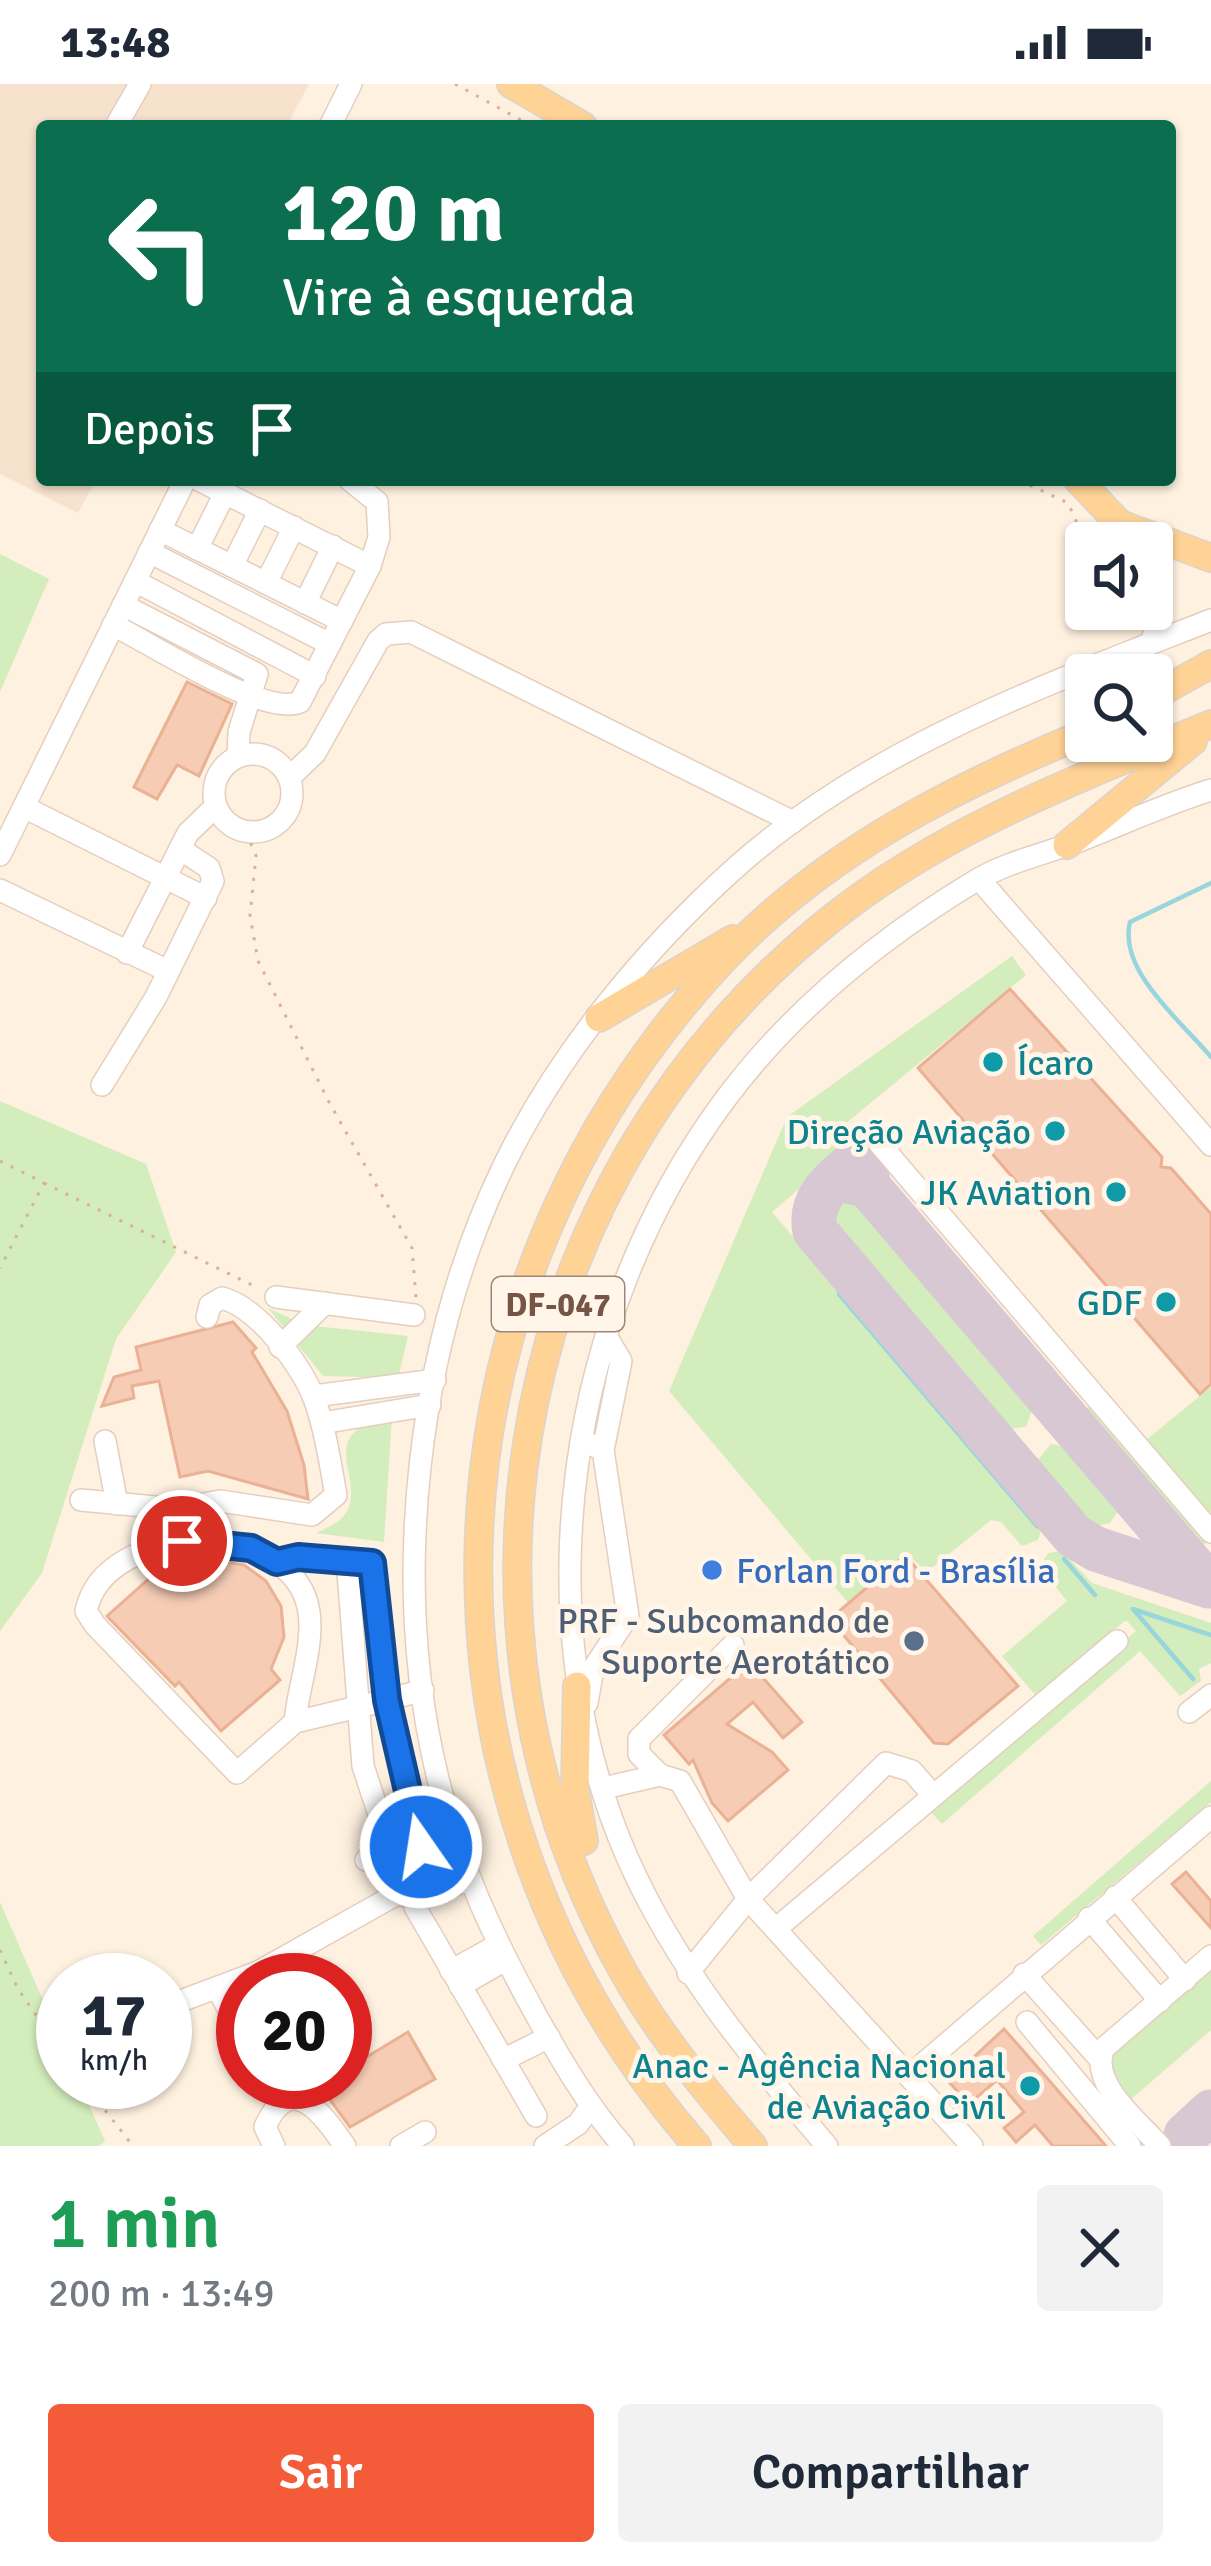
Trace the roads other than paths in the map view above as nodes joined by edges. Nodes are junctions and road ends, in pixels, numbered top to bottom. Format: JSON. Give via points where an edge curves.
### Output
{"nodes":[{"id":1,"x":140,"y":84,"type":"edge"},
{"id":2,"x":351,"y":84,"type":"edge"},
{"id":3,"x":511,"y":84,"type":"edge"},
{"id":4,"x":119,"y":120,"type":"edge"},
{"id":5,"x":333,"y":120,"type":"edge"},
{"id":6,"x":573,"y":120,"type":"edge"},
{"id":7,"x":181,"y":486,"type":"edge"},
{"id":8,"x":211,"y":486,"type":"edge"},
{"id":9,"x":357,"y":486,"type":"edge"},
{"id":10,"x":1083,"y":486,"type":"edge"},
{"id":11,"x":225,"y":493,"type":"junction"},
{"id":12,"x":260,"y":510,"type":"junction"},
{"id":13,"x":1115,"y":522,"type":"edge"},
{"id":14,"x":295,"y":527,"type":"junction"},
{"id":15,"x":160,"y":530,"type":"junction"},
{"id":16,"x":333,"y":546,"type":"junction"},
{"id":17,"x":1173,"y":547,"type":"edge"},
{"id":18,"x":197,"y":548,"type":"junction"},
{"id":19,"x":149,"y":552,"type":"junction"},
{"id":20,"x":1211,"y":558,"type":"edge"},
{"id":21,"x":232,"y":566,"type":"junction"},
{"id":22,"x":370,"y":566,"type":"junction"},
{"id":23,"x":135,"y":581,"type":"junction"},
{"id":24,"x":266,"y":583,"type":"junction"},
{"id":25,"x":305,"y":603,"type":"junction"},
{"id":26,"x":118,"y":615,"type":"junction"},
{"id":27,"x":1211,"y":620,"type":"edge"},
{"id":28,"x":342,"y":621,"type":"junction"},
{"id":29,"x":1152,"y":630,"type":"edge"},
{"id":30,"x":330,"y":644,"type":"junction"},
{"id":31,"x":1143,"y":646,"type":"junction"},
{"id":32,"x":1211,"y":664,"type":"edge"},
{"id":33,"x":315,"y":676,"type":"junction"},
{"id":34,"x":1173,"y":685,"type":"edge"},
{"id":35,"x":1211,"y":685,"type":"edge"},
{"id":36,"x":253,"y":697,"type":"junction"},
{"id":37,"x":1173,"y":699,"type":"edge"},
{"id":38,"x":1211,"y":725,"type":"edge"},
{"id":39,"x":1065,"y":742,"type":"edge"},
{"id":40,"x":238,"y":757,"type":"junction"},
{"id":41,"x":289,"y":778,"type":"junction"},
{"id":42,"x":1211,"y":790,"type":"edge"},
{"id":43,"x":216,"y":806,"type":"junction"},
{"id":44,"x":24,"y":807,"type":"junction"},
{"id":45,"x":794,"y":822,"type":"junction"},
{"id":46,"x":1067,"y":845,"type":"junction"},
{"id":47,"x":179,"y":849,"type":"junction"},
{"id":48,"x":0,"y":855,"type":"edge"},
{"id":49,"x":164,"y":876,"type":"junction"},
{"id":50,"x":979,"y":879,"type":"junction"},
{"id":51,"x":0,"y":890,"type":"edge"},
{"id":52,"x":206,"y":898,"type":"junction"},
{"id":53,"x":758,"y":926,"type":"junction"},
{"id":54,"x":127,"y":952,"type":"junction"},
{"id":55,"x":168,"y":971,"type":"junction"},
{"id":56,"x":598,"y":1018,"type":"junction"},
{"id":57,"x":102,"y":1085,"type":"dead end"},
{"id":58,"x":879,"y":1143,"type":"dead end"},
{"id":59,"x":1211,"y":1145,"type":"edge"},
{"id":60,"x":275,"y":1297,"type":"road end"},
{"id":61,"x":325,"y":1303,"type":"junction"},
{"id":62,"x":414,"y":1315,"type":"road end"},
{"id":63,"x":208,"y":1317,"type":"dead end"},
{"id":64,"x":280,"y":1347,"type":"junction"},
{"id":65,"x":435,"y":1380,"type":"junction"},
{"id":66,"x":357,"y":1390,"type":"junction"},
{"id":67,"x":314,"y":1396,"type":"junction"},
{"id":68,"x":430,"y":1406,"type":"junction"},
{"id":69,"x":361,"y":1417,"type":"junction"},
{"id":70,"x":322,"y":1424,"type":"junction"},
{"id":71,"x":105,"y":1441,"type":"dead end"},
{"id":72,"x":593,"y":1445,"type":"junction"},
{"id":73,"x":81,"y":1500,"type":"dead end"},
{"id":74,"x":117,"y":1504,"type":"junction"},
{"id":75,"x":1211,"y":1532,"type":"edge"},
{"id":76,"x":347,"y":1558,"type":"junction"},
{"id":77,"x":277,"y":1562,"type":"junction"},
{"id":78,"x":1117,"y":1641,"type":"dead end"},
{"id":79,"x":733,"y":1645,"type":"dead end"},
{"id":80,"x":577,"y":1686,"type":"junction"},
{"id":81,"x":423,"y":1690,"type":"junction"},
{"id":82,"x":1211,"y":1695,"type":"edge"},
{"id":83,"x":387,"y":1700,"type":"junction"},
{"id":84,"x":356,"y":1709,"type":"junction"},
{"id":85,"x":1189,"y":1712,"type":"dead end"},
{"id":86,"x":584,"y":1715,"type":"junction"},
{"id":87,"x":295,"y":1722,"type":"junction"},
{"id":88,"x":660,"y":1775,"type":"junction"},
{"id":89,"x":604,"y":1788,"type":"junction"},
{"id":90,"x":931,"y":1793,"type":"junction"},
{"id":91,"x":1211,"y":1817,"type":"edge"},
{"id":92,"x":455,"y":1837,"type":"junction"},
{"id":93,"x":421,"y":1847,"type":"junction"},
{"id":94,"x":392,"y":1854,"type":"junction"},
{"id":95,"x":366,"y":1860,"type":"dead end"},
{"id":96,"x":469,"y":1880,"type":"junction"},
{"id":97,"x":1114,"y":1897,"type":"junction"},
{"id":98,"x":416,"y":1898,"type":"junction"},
{"id":99,"x":748,"y":1899,"type":"junction"},
{"id":100,"x":1089,"y":1918,"type":"junction"},
{"id":101,"x":778,"y":1927,"type":"junction"},
{"id":102,"x":298,"y":1953,"type":"edge"},
{"id":103,"x":501,"y":1953,"type":"junction"},
{"id":104,"x":615,"y":1955,"type":"junction"},
{"id":105,"x":1211,"y":1956,"type":"edge"},
{"id":106,"x":688,"y":1972,"type":"junction"},
{"id":107,"x":1024,"y":1974,"type":"junction"},
{"id":108,"x":456,"y":1978,"type":"junction"},
{"id":109,"x":1185,"y":1980,"type":"junction"},
{"id":110,"x":1160,"y":2001,"type":"junction"},
{"id":111,"x":1027,"y":2022,"type":"dead end"},
{"id":112,"x":548,"y":2037,"type":"junction"},
{"id":113,"x":629,"y":2057,"type":"junction"},
{"id":114,"x":1100,"y":2058,"type":"junction"},
{"id":115,"x":503,"y":2060,"type":"junction"},
{"id":116,"x":909,"y":2076,"type":"junction"},
{"id":117,"x":591,"y":2106,"type":"junction"},
{"id":118,"x":536,"y":2116,"type":"dead end"},
{"id":119,"x":425,"y":2132,"type":"dead end"},
{"id":120,"x":547,"y":2145,"type":"edge"},
{"id":121,"x":619,"y":2145,"type":"edge"},
{"id":122,"x":274,"y":2146,"type":"edge"},
{"id":123,"x":345,"y":2146,"type":"edge"},
{"id":124,"x":401,"y":2146,"type":"edge"},
{"id":125,"x":674,"y":2146,"type":"edge"},
{"id":126,"x":698,"y":2146,"type":"edge"},
{"id":127,"x":753,"y":2146,"type":"edge"},
{"id":128,"x":827,"y":2146,"type":"edge"},
{"id":129,"x":972,"y":2146,"type":"edge"},
{"id":130,"x":1130,"y":2146,"type":"edge"},
{"id":131,"x":1160,"y":2146,"type":"edge"}],
"edges":[{"from":1,"to":4,"type":"street"},
{"from":2,"to":5,"type":"street"},
{"from":3,"to":6,"type":"main road"},
{"from":7,"to":15,"type":"street"},
{"from":8,"to":11,"type":"street"},
{"from":9,"to":22,"type":"street","via":[[381,515]]},
{"from":10,"to":13,"type":"main road"},
{"from":11,"to":12,"type":"street"},
{"from":11,"to":18,"type":"street"},
{"from":12,"to":14,"type":"street"},
{"from":12,"to":21,"type":"street"},
{"from":14,"to":16,"type":"street"},
{"from":14,"to":24,"type":"street"},
{"from":15,"to":18,"type":"street"},
{"from":15,"to":19,"type":"street"},
{"from":16,"to":22,"type":"street"},
{"from":16,"to":25,"type":"street"},
{"from":17,"to":20,"type":"main road"},
{"from":18,"to":21,"type":"street"},
{"from":19,"to":23,"type":"street"},
{"from":19,"to":30,"type":"street"},
{"from":21,"to":24,"type":"street"},
{"from":22,"to":28,"type":"street"},
{"from":23,"to":26,"type":"street"},
{"from":23,"to":33,"type":"street"},
{"from":24,"to":25,"type":"street"},
{"from":25,"to":28,"type":"street"},
{"from":26,"to":36,"type":"street","via":[[250,669],[259,677]]},
{"from":26,"to":44,"type":"street"},
{"from":27,"to":31,"type":"street"},
{"from":28,"to":30,"type":"street"},
{"from":29,"to":31,"type":"street"},
{"from":30,"to":33,"type":"street"},
{"from":31,"to":45,"type":"street","via":[[914,747]]},
{"from":32,"to":34,"type":"main road"},
{"from":33,"to":36,"type":"street","via":[[293,706]]},
{"from":35,"to":37,"type":"main road"},
{"from":36,"to":40,"type":"street"},
{"from":38,"to":46,"type":"main road"},
{"from":38,"to":104,"type":"main road","number":"DF-047","via":[[967,832],[833,917],[690,1059],[611,1184],[543,1351],[518,1498],[520,1629],[543,1768],[585,1894]]},
{"from":39,"to":53,"type":"main road","number":"DF-047","via":[[943,796],[817,876]]},
{"from":40,"to":41,"type":"street","via":[[273,760]]},
{"from":40,"to":43,"type":"street","via":[[215,782]]},
{"from":41,"to":43,"type":"street","via":[[284,817],[260,832],[246,832]]},
{"from":41,"to":45,"type":"street","via":[[332,728],[378,641],[411,632]]},
{"from":42,"to":46,"type":"street"},
{"from":43,"to":47,"type":"street"},
{"from":44,"to":48,"type":"street"},
{"from":44,"to":49,"type":"street"},
{"from":45,"to":56,"type":"street","via":[[690,911]]},
{"from":46,"to":50,"type":"street"},
{"from":47,"to":49,"type":"street"},
{"from":47,"to":52,"type":"street","via":[[213,873]]},
{"from":49,"to":52,"type":"street"},
{"from":49,"to":54,"type":"street"},
{"from":50,"to":59,"type":"street"},
{"from":50,"to":72,"type":"street","via":[[829,989],[724,1101],[651,1222],[607,1336]]},
{"from":51,"to":54,"type":"street"},
{"from":52,"to":55,"type":"street"},
{"from":53,"to":56,"type":"main road"},
{"from":53,"to":113,"type":"main road","number":"DF-047","via":[[683,1005],[576,1168],[512,1321],[478,1490],[478,1626],[503,1778],[559,1932]]},
{"from":54,"to":55,"type":"street"},
{"from":55,"to":57,"type":"street"},
{"from":56,"to":65,"type":"street","via":[[505,1164]]},
{"from":58,"to":75,"type":"street"},
{"from":60,"to":61,"type":"street"},
{"from":61,"to":62,"type":"street"},
{"from":61,"to":64,"type":"street"},
{"from":63,"to":64,"type":"street","via":[[222,1298],[241,1303]]},
{"from":64,"to":67,"type":"street"},
{"from":65,"to":66,"type":"street"},
{"from":65,"to":68,"type":"street"},
{"from":66,"to":67,"type":"street"},
{"from":66,"to":69,"type":"street"},
{"from":67,"to":70,"type":"street"},
{"from":68,"to":69,"type":"street"},
{"from":68,"to":81,"type":"street","via":[[417,1502]]},
{"from":69,"to":70,"type":"street"},
{"from":70,"to":74,"type":"street","via":[[336,1495],[311,1515],[220,1501],[176,1509]]},
{"from":71,"to":74,"type":"street"},
{"from":72,"to":80,"type":"street","via":[[568,1577]]},
{"from":72,"to":86,"type":"street","via":[[628,1616],[592,1669]]},
{"from":73,"to":74,"type":"street"},
{"from":76,"to":77,"type":"street"},
{"from":76,"to":83,"type":"street","via":[[372,1563]]},
{"from":76,"to":84,"type":"street"},
{"from":77,"to":87,"type":"street","via":[[309,1611]]},
{"from":77,"to":87,"type":"street","via":[[251,1548],[142,1549],[95,1590],[86,1611],[234,1772]]},
{"from":78,"to":90,"type":"street"},
{"from":79,"to":88,"type":"street","via":[[639,1738],[639,1754]]},
{"from":80,"to":86,"type":"street"},
{"from":80,"to":104,"type":"main road","via":[[578,1814]]},
{"from":81,"to":83,"type":"street"},
{"from":81,"to":92,"type":"street"},
{"from":82,"to":85,"type":"street"},
{"from":83,"to":84,"type":"street"},
{"from":83,"to":93,"type":"street"},
{"from":84,"to":87,"type":"street"},
{"from":84,"to":94,"type":"street","via":[[363,1766]]},
{"from":86,"to":89,"type":"street"},
{"from":88,"to":89,"type":"street"},
{"from":88,"to":99,"type":"street","via":[[680,1780]]},
{"from":89,"to":106,"type":"street","via":[[625,1852]]},
{"from":90,"to":99,"type":"street","via":[[913,1772],[886,1763]]},
{"from":90,"to":101,"type":"street"},
{"from":91,"to":97,"type":"street"},
{"from":92,"to":93,"type":"street"},
{"from":92,"to":96,"type":"street"},
{"from":93,"to":94,"type":"street"},
{"from":94,"to":95,"type":"street"},
{"from":96,"to":98,"type":"street"},
{"from":96,"to":103,"type":"street"},
{"from":97,"to":100,"type":"street"},
{"from":97,"to":109,"type":"street"},
{"from":98,"to":102,"type":"street","via":[[397,1894]]},
{"from":98,"to":108,"type":"street"},
{"from":99,"to":101,"type":"street"},
{"from":99,"to":106,"type":"street"},
{"from":100,"to":107,"type":"street"},
{"from":100,"to":110,"type":"street"},
{"from":101,"to":116,"type":"street"},
{"from":103,"to":108,"type":"street"},
{"from":103,"to":112,"type":"street"},
{"from":104,"to":127,"type":"main road","number":"DF-047","via":[[657,2026]]},
{"from":105,"to":109,"type":"street"},
{"from":106,"to":128,"type":"street"},
{"from":107,"to":114,"type":"street"},
{"from":107,"to":116,"type":"street"},
{"from":108,"to":115,"type":"street"},
{"from":109,"to":110,"type":"street"},
{"from":110,"to":114,"type":"street"},
{"from":111,"to":130,"type":"street"},
{"from":112,"to":115,"type":"street"},
{"from":112,"to":117,"type":"street"},
{"from":113,"to":125,"type":"main road"},
{"from":113,"to":126,"type":"main road","number":"DF-047"},
{"from":114,"to":131,"type":"street","via":[[1104,2079]]},
{"from":115,"to":118,"type":"street"},
{"from":116,"to":129,"type":"street"},
{"from":117,"to":120,"type":"street"},
{"from":117,"to":121,"type":"street"},
{"from":119,"to":124,"type":"street"},
{"from":122,"to":123,"type":"street","via":[[266,2127],[271,2116],[301,2100],[318,2107]]}]}
